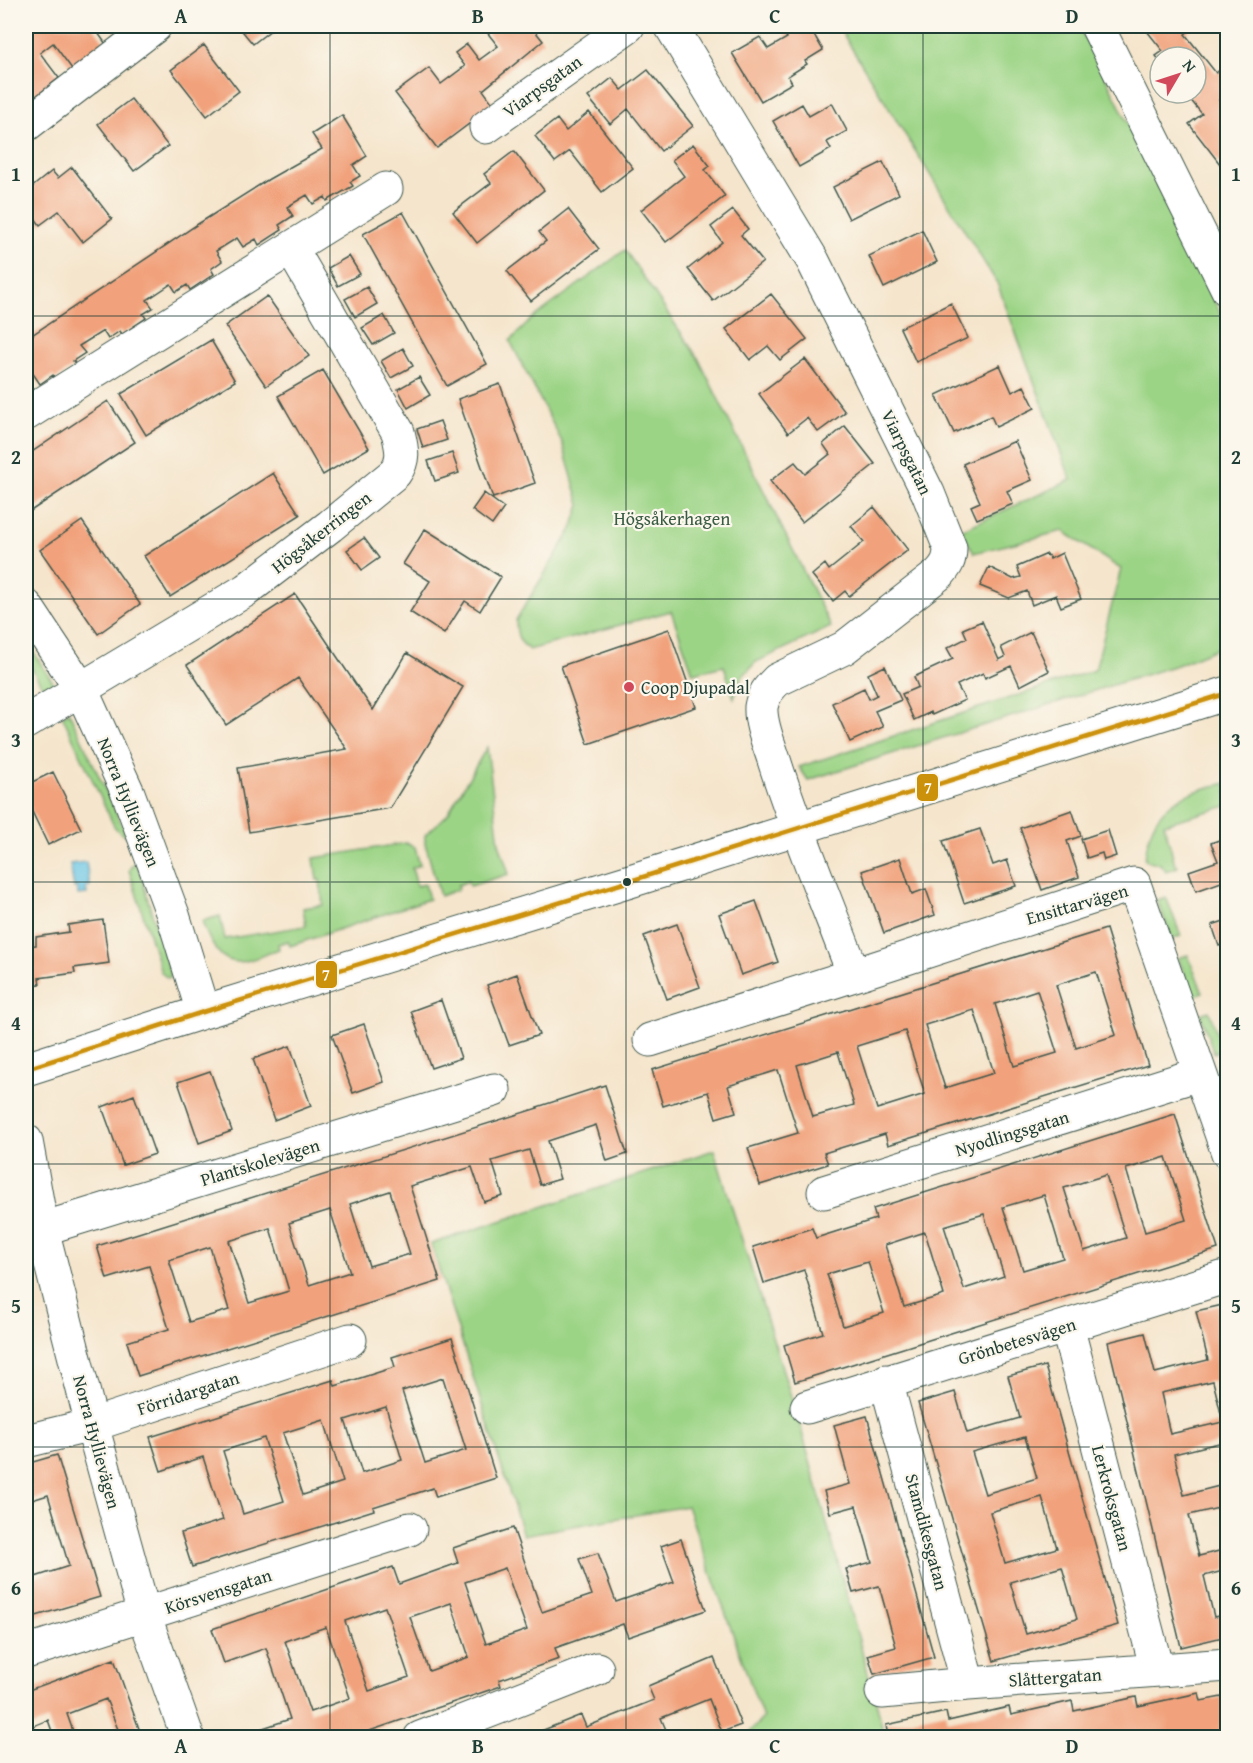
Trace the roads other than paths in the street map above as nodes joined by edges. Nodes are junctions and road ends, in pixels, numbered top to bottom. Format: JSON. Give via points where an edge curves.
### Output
{"nodes":[{"id":1,"x":155,"y":26,"type":"edge"},
{"id":2,"x":628,"y":26,"type":"edge"},
{"id":3,"x":671,"y":26,"type":"edge"},
{"id":4,"x":1097,"y":26,"type":"edge"},
{"id":5,"x":26,"y":125,"type":"edge"},
{"id":6,"x":486,"y":127,"type":"dead end"},
{"id":7,"x":386,"y":189,"type":"dead end"},
{"id":8,"x":291,"y":248,"type":"junction"},
{"id":9,"x":1227,"y":290,"type":"edge"},
{"id":10,"x":26,"y":414,"type":"edge"},
{"id":11,"x":26,"y":606,"type":"edge"},
{"id":12,"x":81,"y":689,"type":"junction"},
{"id":13,"x":1227,"y":693,"type":"edge"},
{"id":14,"x":26,"y":722,"type":"edge"},
{"id":15,"x":798,"y":827,"type":"junction"},
{"id":16,"x":854,"y":975,"type":"junction"},
{"id":17,"x":203,"y":1012,"type":"junction"},
{"id":18,"x":650,"y":1040,"type":"dead end"},
{"id":19,"x":26,"y":1069,"type":"edge"},
{"id":20,"x":1199,"y":1074,"type":"junction"},
{"id":21,"x":494,"y":1090,"type":"dead end"},
{"id":22,"x":26,"y":1141,"type":"edge"},
{"id":23,"x":1227,"y":1153,"type":"edge"},
{"id":24,"x":824,"y":1192,"type":"dead end"},
{"id":25,"x":34,"y":1231,"type":"edge"},
{"id":26,"x":1227,"y":1276,"type":"edge"},
{"id":27,"x":1067,"y":1326,"type":"junction"},
{"id":28,"x":350,"y":1340,"type":"dead end"},
{"id":29,"x":885,"y":1381,"type":"junction"},
{"id":30,"x":807,"y":1407,"type":"dead end"},
{"id":31,"x":92,"y":1425,"type":"junction"},
{"id":32,"x":26,"y":1441,"type":"edge"},
{"id":33,"x":410,"y":1529,"type":"dead end"},
{"id":34,"x":144,"y":1614,"type":"junction"},
{"id":35,"x":26,"y":1652,"type":"edge"},
{"id":36,"x":1227,"y":1665,"type":"edge"},
{"id":37,"x":597,"y":1669,"type":"dead end"},
{"id":38,"x":1157,"y":1670,"type":"junction"},
{"id":39,"x":968,"y":1684,"type":"junction"},
{"id":40,"x":882,"y":1692,"type":"dead end"},
{"id":41,"x":188,"y":1737,"type":"edge"},
{"id":42,"x":420,"y":1737,"type":"edge"}],
"edges":[{"from":1,"to":5,"type":"street"},
{"from":2,"to":6,"type":"street","name":"Viarpsgatan"},
{"from":3,"to":15,"type":"street","name":"Viarpsgatan","via":[[813,261],[950,548],[947,566],[872,628],[844,648],[789,673],[768,688],[761,709],[766,734]]},
{"from":4,"to":9,"type":"street"},
{"from":7,"to":8,"type":"street"},
{"from":8,"to":10,"type":"street"},
{"from":8,"to":12,"type":"street","name":"Högsåkerringen","via":[[398,432],[401,464],[330,526],[246,590]]},
{"from":11,"to":12,"type":"street","name":"Norra Hyllievägen"},
{"from":12,"to":14,"type":"street","name":"Högsåkerringen"},
{"from":12,"to":17,"type":"street","name":"Norra Hyllievägen","via":[[148,844]]},
{"from":13,"to":15,"type":"street"},
{"from":15,"to":16,"type":"street"},
{"from":15,"to":17,"type":"street"},
{"from":16,"to":18,"type":"street","name":"Ensittarvägen"},
{"from":16,"to":20,"type":"street","name":"Ensittarvägen","via":[[1134,884]]},
{"from":17,"to":19,"type":"street"},
{"from":20,"to":23,"type":"street","name":"Ensittarvägen"},
{"from":20,"to":24,"type":"street","name":"Nyodlingsgatan"},
{"from":21,"to":25,"type":"street","name":"Plantskolevägen"},
{"from":22,"to":25,"type":"street","name":"Norra Hyllievägen"},
{"from":25,"to":31,"type":"street","name":"Norra Hyllievägen"},
{"from":26,"to":27,"type":"street","name":"Grönbetesvägen"},
{"from":27,"to":29,"type":"street","name":"Grönbetesvägen"},
{"from":27,"to":38,"type":"street","name":"Lerkroksgatan"},
{"from":28,"to":31,"type":"street","name":"Förridargatan"},
{"from":29,"to":30,"type":"street","name":"Grönbetesvägen"},
{"from":29,"to":39,"type":"street","name":"Stamdikesgatan"},
{"from":31,"to":32,"type":"street","name":"Förridargatan"},
{"from":31,"to":34,"type":"street","name":"Norra Hyllievägen"},
{"from":33,"to":34,"type":"street","name":"Körsvensgatan"},
{"from":34,"to":35,"type":"street","name":"Körsvensgatan"},
{"from":34,"to":41,"type":"street","name":"Norra Hyllievägen"},
{"from":36,"to":38,"type":"street","name":"Slåttergatan"},
{"from":37,"to":42,"type":"street"},
{"from":38,"to":39,"type":"street","name":"Slåttergatan"},
{"from":39,"to":40,"type":"street","name":"Slåttergatan"}]}
